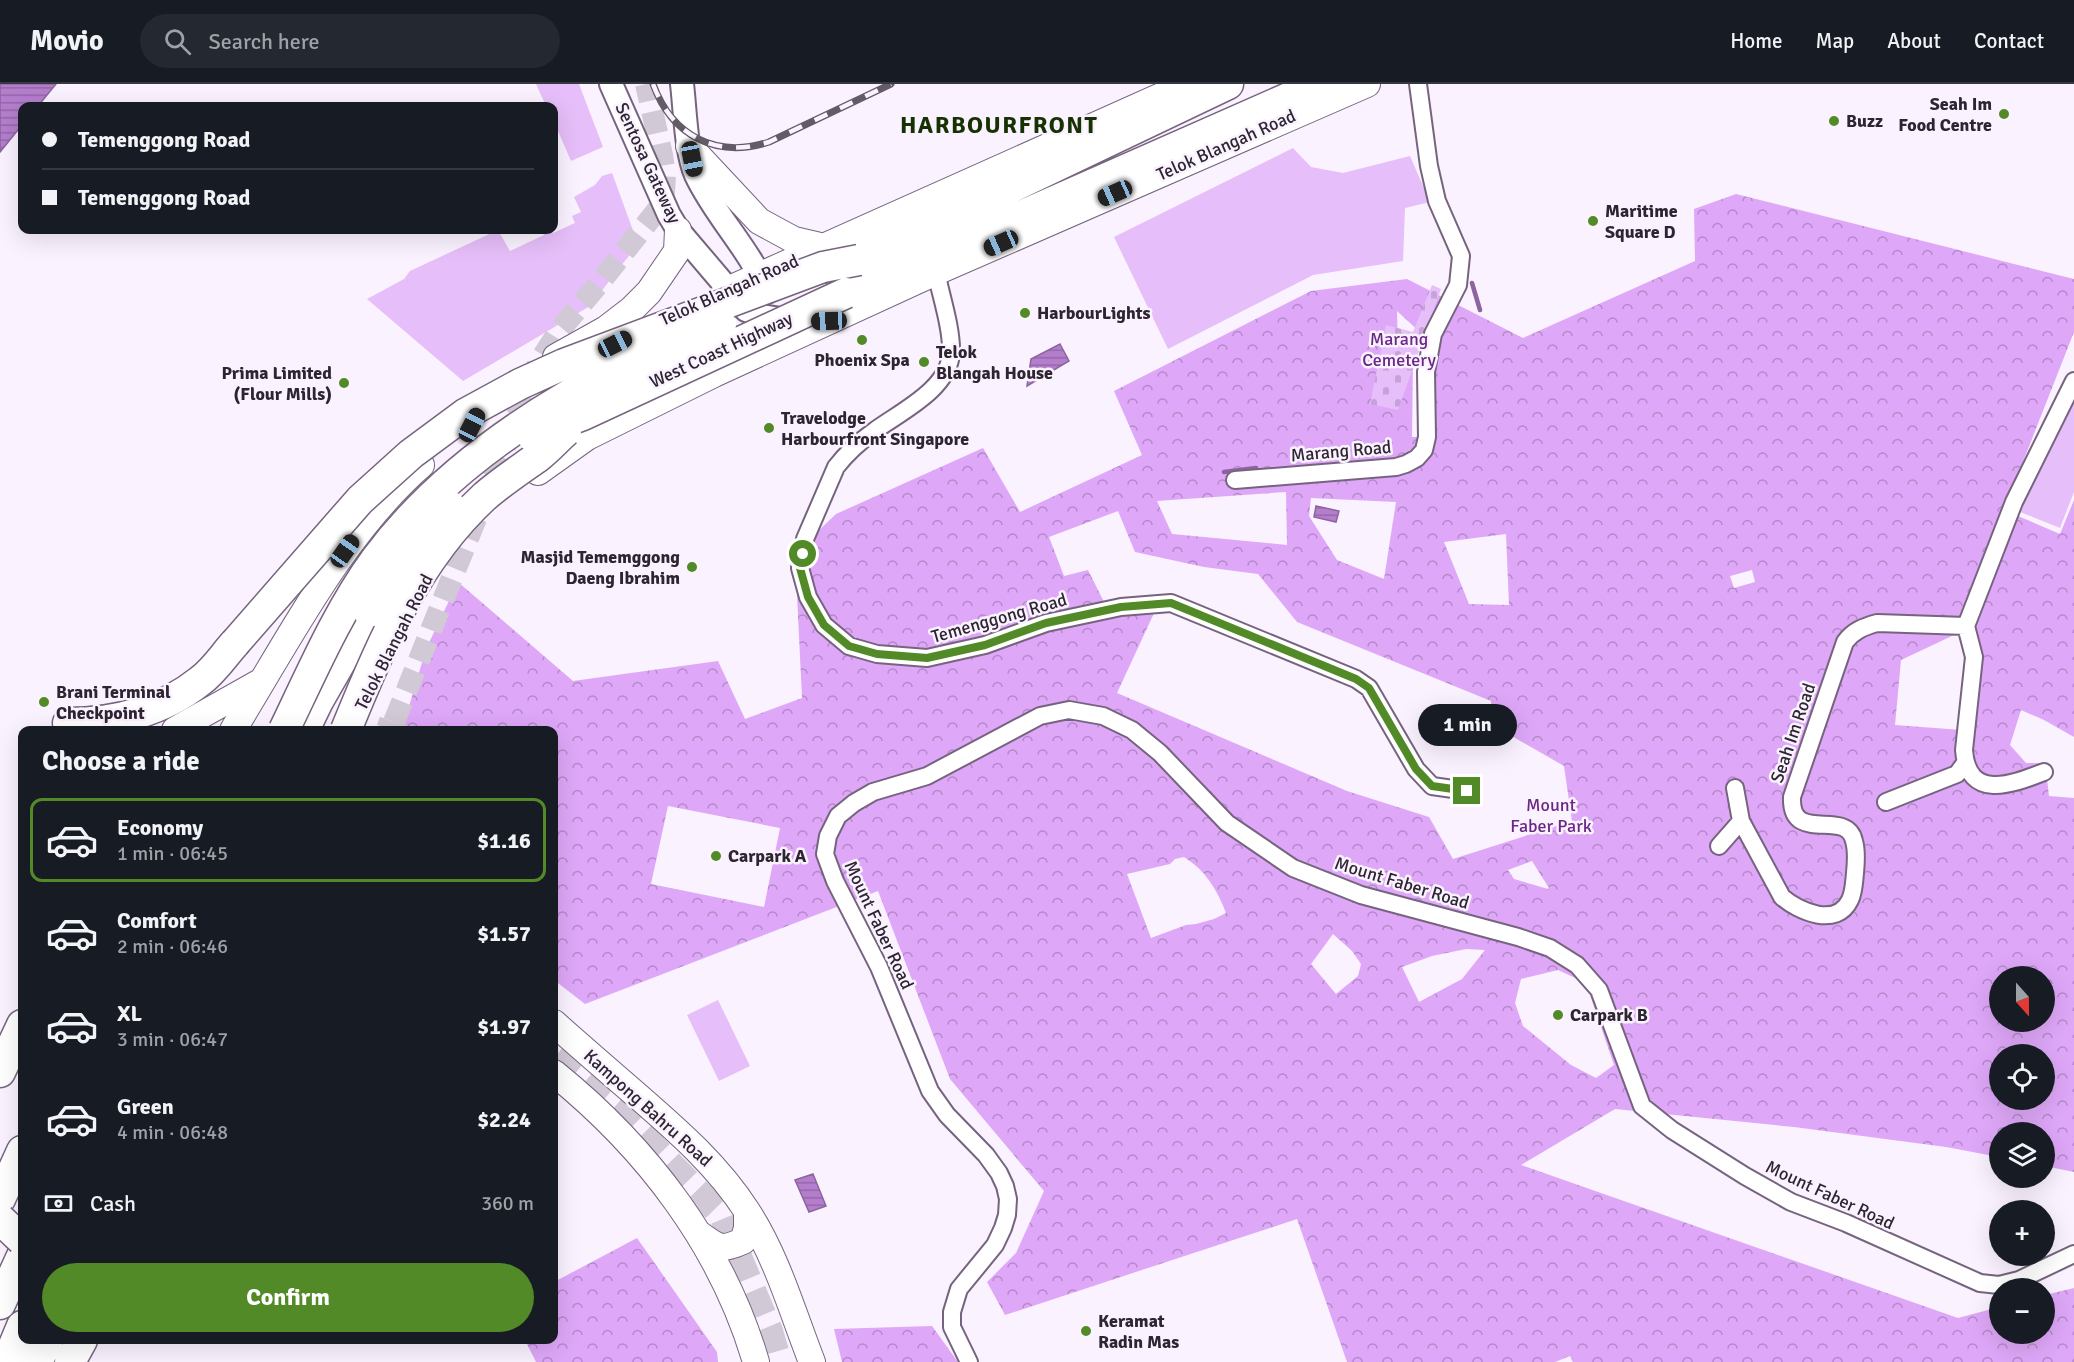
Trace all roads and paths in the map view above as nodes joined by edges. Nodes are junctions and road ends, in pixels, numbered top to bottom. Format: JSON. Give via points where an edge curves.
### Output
{"nodes":[{"id":1,"x":611,"y":84,"type":"edge"},
{"id":2,"x":682,"y":84,"type":"edge"},
{"id":3,"x":1188,"y":84,"type":"edge"},
{"id":4,"x":1228,"y":84,"type":"edge"},
{"id":5,"x":1367,"y":84,"type":"edge"},
{"id":6,"x":1418,"y":84,"type":"edge"},
{"id":7,"x":1326,"y":90,"type":"edge"},
{"id":8,"x":689,"y":146,"type":"junction"},
{"id":9,"x":678,"y":230,"type":"junction"},
{"id":10,"x":824,"y":247,"type":"junction"},
{"id":11,"x":859,"y":260,"type":"junction"},
{"id":12,"x":936,"y":272,"type":"junction"},
{"id":13,"x":760,"y":274,"type":"junction"},
{"id":14,"x":728,"y":289,"type":"junction"},
{"id":15,"x":762,"y":316,"type":"junction"},
{"id":16,"x":829,"y":321,"type":"junction"},
{"id":17,"x":714,"y":374,"type":"junction"},
{"id":18,"x":2074,"y":381,"type":"edge"},
{"id":19,"x":583,"y":414,"type":"junction"},
{"id":20,"x":472,"y":425,"type":"junction"},
{"id":21,"x":1235,"y":480,"type":"dead end"},
{"id":22,"x":1966,"y":626,"type":"junction"},
{"id":23,"x":265,"y":679,"type":"junction"},
{"id":24,"x":68,"y":723,"type":"dead end"},
{"id":25,"x":182,"y":726,"type":"edge"},
{"id":26,"x":236,"y":726,"type":"edge"},
{"id":27,"x":286,"y":726,"type":"edge"},
{"id":28,"x":306,"y":726,"type":"edge"},
{"id":29,"x":350,"y":726,"type":"edge"},
{"id":30,"x":350,"y":726,"type":"edge"},
{"id":31,"x":1965,"y":763,"type":"junction"},
{"id":32,"x":2044,"y":772,"type":"dead end"},
{"id":33,"x":1735,"y":788,"type":"dead end"},
{"id":34,"x":1467,"y":791,"type":"dead end"},
{"id":35,"x":1886,"y":802,"type":"dead end"},
{"id":36,"x":1741,"y":820,"type":"junction"},
{"id":37,"x":1719,"y":846,"type":"dead end"},
{"id":38,"x":558,"y":1026,"type":"edge"},
{"id":39,"x":18,"y":1034,"type":"edge"},
{"id":40,"x":0,"y":1072,"type":"edge"},
{"id":41,"x":558,"y":1077,"type":"edge"},
{"id":42,"x":18,"y":1160,"type":"edge"},
{"id":43,"x":0,"y":1199,"type":"edge"},
{"id":44,"x":747,"y":1211,"type":"junction"},
{"id":45,"x":0,"y":1219,"type":"edge"},
{"id":46,"x":699,"y":1234,"type":"junction"},
{"id":47,"x":18,"y":1236,"type":"edge"},
{"id":48,"x":2074,"y":1254,"type":"edge"},
{"id":49,"x":18,"y":1266,"type":"edge"},
{"id":50,"x":0,"y":1304,"type":"edge"},
{"id":51,"x":18,"y":1336,"type":"edge"},
{"id":52,"x":46,"y":1344,"type":"edge"},
{"id":53,"x":80,"y":1344,"type":"edge"},
{"id":54,"x":7,"y":1362,"type":"edge"},
{"id":55,"x":37,"y":1362,"type":"edge"},
{"id":56,"x":70,"y":1362,"type":"edge"},
{"id":57,"x":756,"y":1362,"type":"edge"},
{"id":58,"x":812,"y":1362,"type":"edge"},
{"id":59,"x":969,"y":1362,"type":"edge"}],
"edges":[{"from":1,"to":9,"type":"main road","name":"Sentosa Gateway"},
{"from":2,"to":8,"type":"main road"},
{"from":3,"to":10,"type":"main road","name":"Telok Blangah Road"},
{"from":4,"to":11,"type":"highway","name":"West Coast Highway"},
{"from":5,"to":7,"type":"main road","name":"Telok Blangah Road"},
{"from":6,"to":21,"type":"street","name":"Marang Road","via":[[1437,201],[1461,256],[1458,285],[1433,334],[1426,372],[1424,450],[1417,458],[1396,467]]},
{"from":7,"to":12,"type":"main road","name":"Telok Blangah Road"},
{"from":7,"to":19,"type":"highway","name":"West Coast Highway","bridge":true,"via":[[846,293]]},
{"from":8,"to":10,"type":"main road","via":[[759,221],[794,240]]},
{"from":8,"to":13,"type":"main road","via":[[695,173]]},
{"from":9,"to":14,"type":"main road","name":"Sentosa Gateway"},
{"from":9,"to":20,"type":"main road","via":[[677,251],[649,292],[632,309],[606,329],[496,392],[480,408]]},
{"from":10,"to":13,"type":"main road","name":"Telok Blangah Road"},
{"from":11,"to":24,"type":"highway","bridge":true,"via":[[823,267],[604,348],[520,384],[465,414],[411,454],[360,500],[202,680],[170,700],[136,714],[103,722]]},
{"from":11,"to":27,"type":"highway","name":"West Coast Highway","bridge":true,"via":[[570,394],[474,461],[426,502],[376,559],[331,632]]},
{"from":12,"to":16,"type":"main road","name":"Telok Blangah Road"},
{"from":12,"to":34,"type":"street","name":"Temenggong Road","via":[[950,341],[948,369],[911,408],[873,432],[844,457],[836,467],[806,539],[800,568],[808,597],[824,625],[849,646],[877,654],[927,658],[985,645],[1046,623],[1121,607],[1171,603],[1356,679],[1369,688],[1416,769],[1432,786]]},
{"from":13,"to":14,"type":"main road","name":"Telok Blangah Road"},
{"from":13,"to":15,"type":"main road","via":[[768,295]]},
{"from":14,"to":15,"type":"main road","name":"Sentosa Gateway","via":[[746,310]]},
{"from":14,"to":20,"type":"main road","name":"Telok Blangah Road","via":[[530,387]]},
{"from":15,"to":16,"type":"main road","name":"Sentosa Gateway"},
{"from":15,"to":17,"type":"main road"},
{"from":16,"to":17,"type":"main road","name":"Telok Blangah Road"},
{"from":17,"to":30,"type":"main road","name":"Telok Blangah Road","via":[[587,437],[481,516],[434,565],[411,602]]},
{"from":18,"to":22,"type":"street","via":[[2014,502]]},
{"from":19,"to":28,"type":"highway","name":"West Coast Highway","bridge":true,"via":[[551,427],[508,454],[473,483],[430,528],[385,584]]},
{"from":19,"to":29,"type":"highway","bridge":true,"via":[[542,453],[485,497],[444,540],[408,594],[370,671]]},
{"from":20,"to":23,"type":"main road","name":"Telok Blangah Road","via":[[399,484],[378,508],[336,564]]},
{"from":22,"to":31,"type":"street","via":[[1974,657]]},
{"from":22,"to":36,"type":"street","name":"Seah Im Road","via":[[1876,623],[1851,634],[1845,642],[1792,797],[1803,822],[1837,825],[1854,839],[1852,895],[1844,909],[1828,916],[1806,913],[1788,902]]},
{"from":23,"to":25,"type":"main road"},
{"from":23,"to":26,"type":"main road","name":"Telok Blangah Road"},
{"from":31,"to":32,"type":"street","via":[[1978,780],[1990,785],[2004,786]]},
{"from":31,"to":35,"type":"street","via":[[1957,774]]},
{"from":33,"to":36,"type":"street","name":"Seah Im Road"},
{"from":36,"to":37,"type":"street"},
{"from":38,"to":44,"type":"main road","name":"Kampong Bahru Road","via":[[694,1145]]},
{"from":39,"to":40,"type":"highway"},
{"from":41,"to":46,"type":"main road","name":"Kampong Bahru Road","via":[[626,1138],[661,1179]]},
{"from":42,"to":43,"type":"highway"},
{"from":44,"to":46,"type":"main road","via":[[743,1241],[727,1248]]},
{"from":44,"to":58,"type":"main road","name":"Kampong Bahru Road","via":[[787,1291]]},
{"from":45,"to":47,"type":"highway","bridge":true},
{"from":46,"to":57,"type":"main road","name":"Kampong Bahru Road","via":[[736,1307]]},
{"from":48,"to":59,"type":"street","name":"Mount Faber Road","via":[[2019,1280],[1999,1285],[1980,1283],[1791,1202],[1672,1130],[1642,1106],[1599,990],[1576,965],[1550,948],[1518,937],[1361,895],[1293,868],[1227,823],[1160,753],[1132,730],[1103,716],[1070,710],[1040,716],[927,776],[873,792],[854,803],[838,816],[825,854],[879,967],[930,1091],[947,1115],[986,1155],[1005,1186],[1008,1199],[1003,1228],[995,1245],[959,1289],[952,1312],[952,1327]]},
{"from":49,"to":50,"type":"highway"},
{"from":51,"to":54,"type":"highway"},
{"from":52,"to":55,"type":"highway"},
{"from":53,"to":56,"type":"highway"}]}
